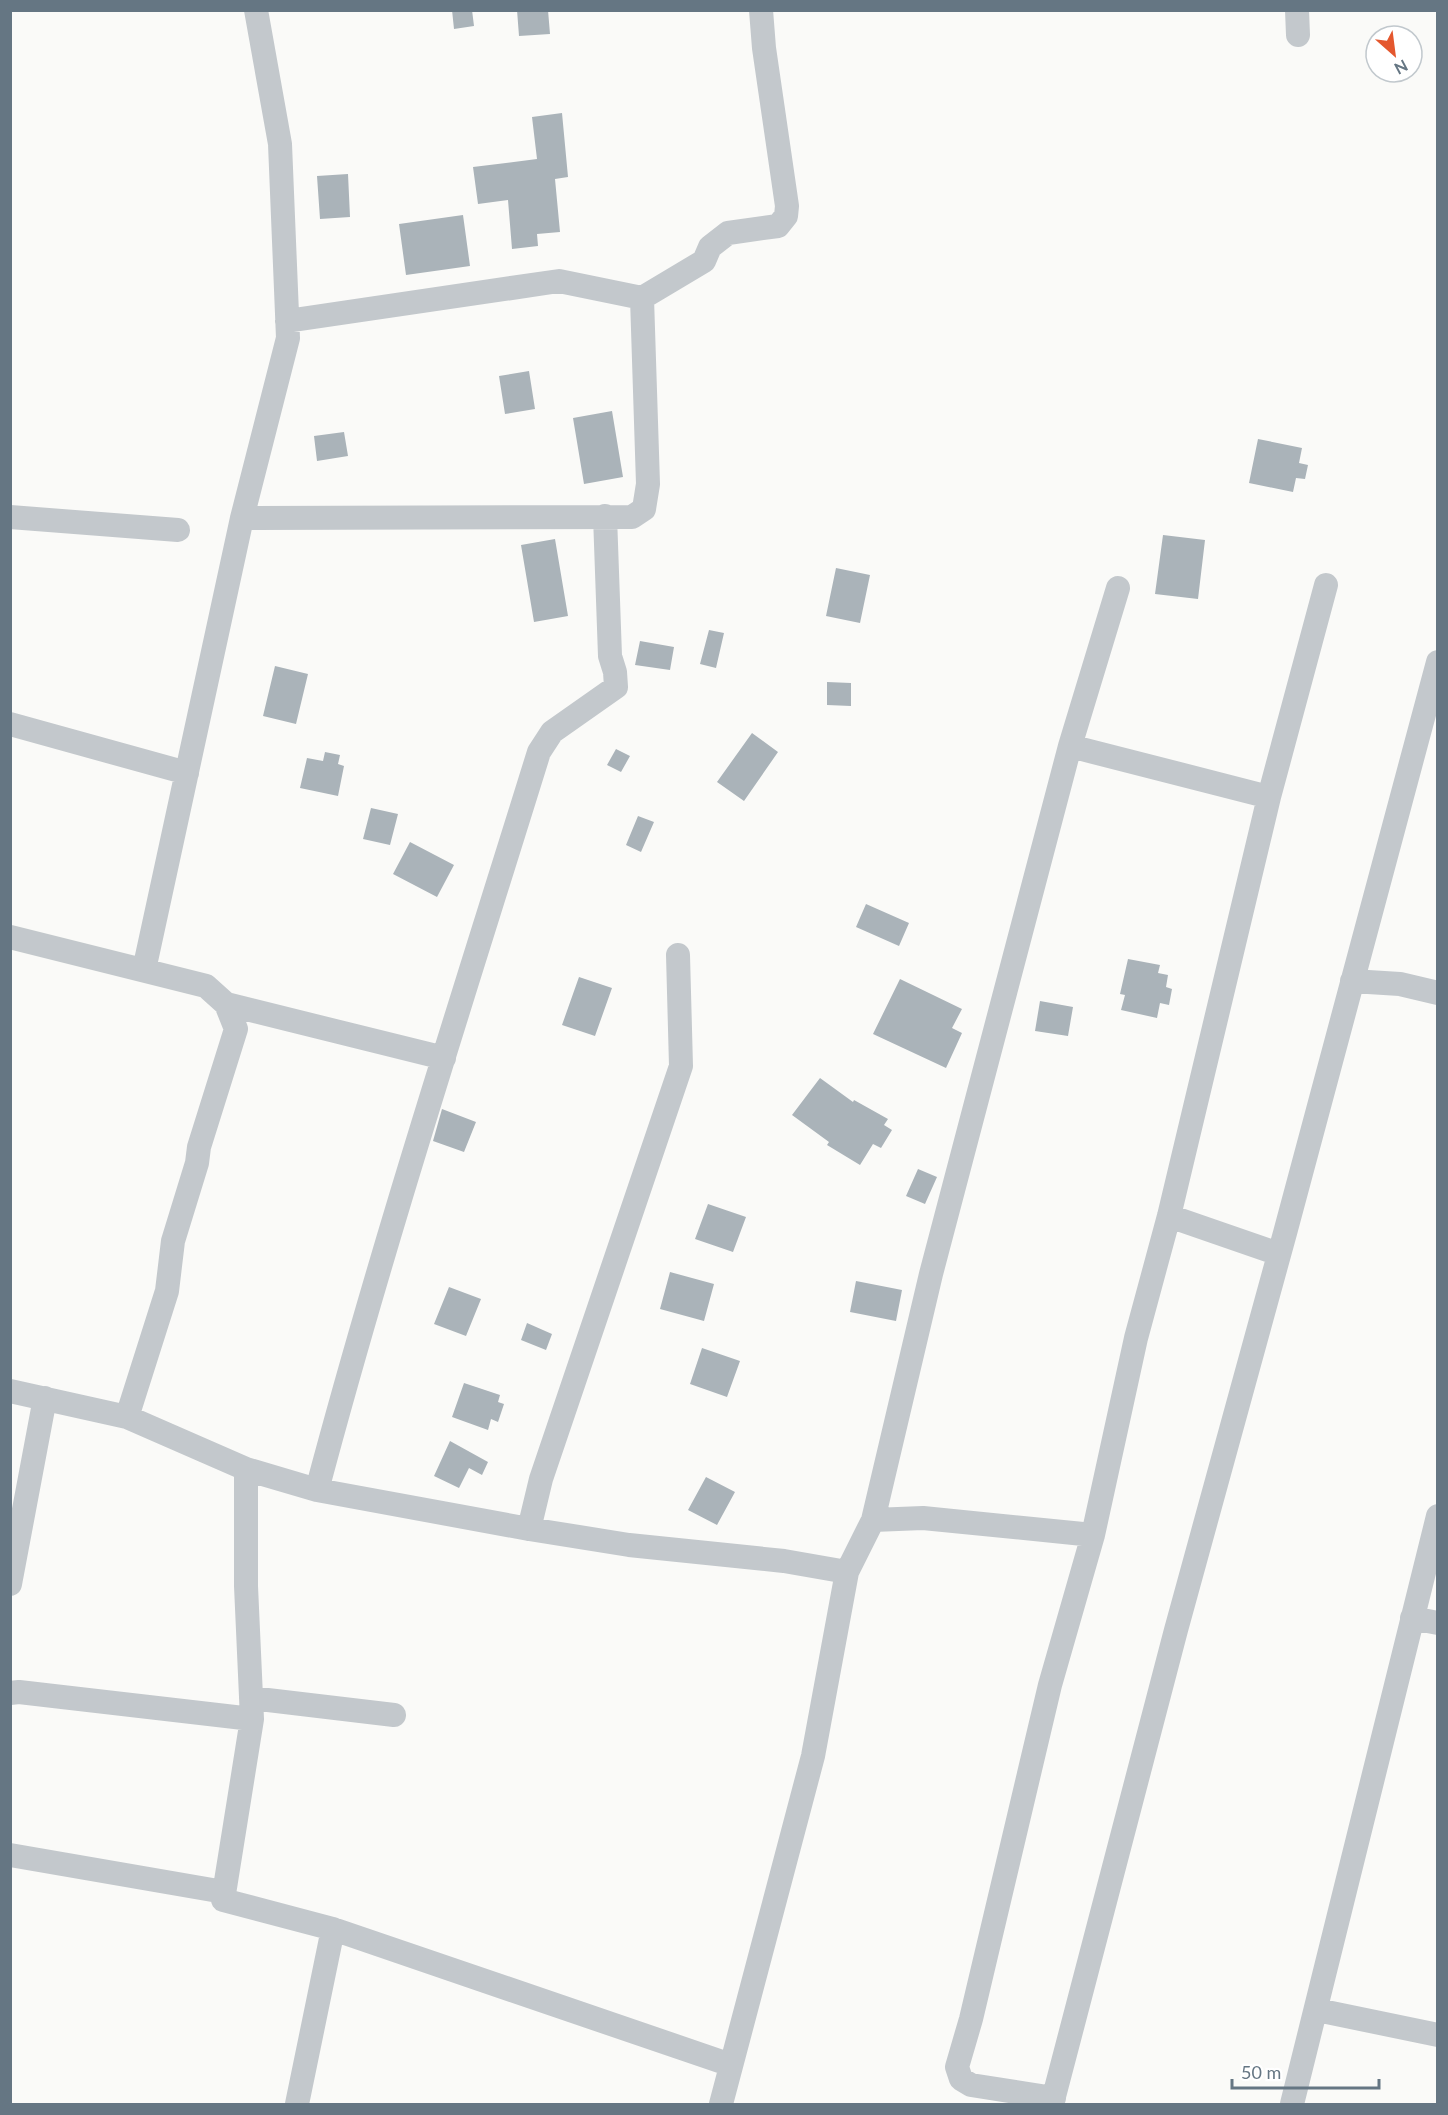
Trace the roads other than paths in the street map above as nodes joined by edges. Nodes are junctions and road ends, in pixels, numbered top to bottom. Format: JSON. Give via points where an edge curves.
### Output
{"nodes":[{"id":1,"x":256,"y":10,"type":"edge"},
{"id":2,"x":761,"y":10,"type":"edge"},
{"id":3,"x":1296,"y":10,"type":"edge"},
{"id":4,"x":1298,"y":35,"type":"dead end"},
{"id":5,"x":642,"y":298,"type":"junction"},
{"id":6,"x":287,"y":321,"type":"junction"},
{"id":7,"x":605,"y":516,"type":"junction"},
{"id":8,"x":10,"y":517,"type":"edge"},
{"id":9,"x":242,"y":518,"type":"junction"},
{"id":10,"x":178,"y":530,"type":"dead end"},
{"id":11,"x":1326,"y":585,"type":"dead end"},
{"id":12,"x":1118,"y":588,"type":"dead end"},
{"id":13,"x":1437,"y":662,"type":"edge"},
{"id":14,"x":10,"y":724,"type":"edge"},
{"id":15,"x":1070,"y":746,"type":"junction"},
{"id":16,"x":187,"y":773,"type":"junction"},
{"id":17,"x":1269,"y":797,"type":"junction"},
{"id":18,"x":10,"y":937,"type":"edge"},
{"id":19,"x":678,"y":955,"type":"dead end"},
{"id":20,"x":144,"y":970,"type":"junction"},
{"id":21,"x":1352,"y":981,"type":"junction"},
{"id":22,"x":1437,"y":993,"type":"edge"},
{"id":23,"x":226,"y":1004,"type":"junction"},
{"id":24,"x":444,"y":1058,"type":"junction"},
{"id":25,"x":1169,"y":1216,"type":"junction"},
{"id":26,"x":1279,"y":1254,"type":"junction"},
{"id":27,"x":10,"y":1391,"type":"edge"},
{"id":28,"x":45,"y":1398,"type":"junction"},
{"id":29,"x":127,"y":1417,"type":"junction"},
{"id":30,"x":246,"y":1469,"type":"junction"},
{"id":31,"x":317,"y":1490,"type":"junction"},
{"id":32,"x":1437,"y":1516,"type":"edge"},
{"id":33,"x":873,"y":1520,"type":"junction"},
{"id":34,"x":529,"y":1529,"type":"junction"},
{"id":35,"x":1093,"y":1535,"type":"junction"},
{"id":36,"x":847,"y":1572,"type":"junction"},
{"id":37,"x":10,"y":1584,"type":"edge"},
{"id":38,"x":1412,"y":1618,"type":"junction"},
{"id":39,"x":1437,"y":1623,"type":"edge"},
{"id":40,"x":10,"y":1693,"type":"edge"},
{"id":41,"x":251,"y":1708,"type":"junction"},
{"id":42,"x":394,"y":1715,"type":"dead end"},
{"id":43,"x":10,"y":1855,"type":"edge"},
{"id":44,"x":224,"y":1892,"type":"junction"},
{"id":45,"x":333,"y":1929,"type":"junction"},
{"id":46,"x":1317,"y":2010,"type":"junction"},
{"id":47,"x":1437,"y":2035,"type":"edge"},
{"id":48,"x":731,"y":2065,"type":"junction"},
{"id":49,"x":1053,"y":2101,"type":"edge"},
{"id":50,"x":297,"y":2104,"type":"edge"},
{"id":51,"x":721,"y":2104,"type":"edge"},
{"id":52,"x":1292,"y":2104,"type":"edge"}],
"edges":[{"from":1,"to":6,"type":"street","via":[[280,144]]},
{"from":2,"to":5,"type":"street","via":[[788,206],[786,216],[778,226],[728,233],[710,247],[704,261]]},
{"from":3,"to":4,"type":"street"},
{"from":5,"to":6,"type":"street","via":[[559,281]]},
{"from":5,"to":7,"type":"street","via":[[648,484],[644,509],[632,517]]},
{"from":6,"to":9,"type":"street","via":[[288,338]]},
{"from":7,"to":9,"type":"street"},
{"from":7,"to":24,"type":"street","via":[[610,656],[616,687],[552,732],[539,752]]},
{"from":8,"to":10,"type":"street"},
{"from":9,"to":16,"type":"street"},
{"from":11,"to":17,"type":"street"},
{"from":12,"to":15,"type":"street"},
{"from":13,"to":21,"type":"street"},
{"from":14,"to":16,"type":"street"},
{"from":15,"to":17,"type":"street"},
{"from":15,"to":33,"type":"street","via":[[931,1274]]},
{"from":16,"to":20,"type":"street"},
{"from":17,"to":25,"type":"street"},
{"from":18,"to":20,"type":"street"},
{"from":19,"to":34,"type":"street","via":[[681,1066],[541,1479]]},
{"from":20,"to":23,"type":"street","via":[[206,986]]},
{"from":21,"to":22,"type":"street","via":[[1400,984]]},
{"from":21,"to":26,"type":"street"},
{"from":23,"to":24,"type":"street"},
{"from":23,"to":29,"type":"street","via":[[236,1029],[173,1241],[167,1291]]},
{"from":24,"to":31,"type":"street"},
{"from":25,"to":26,"type":"street"},
{"from":25,"to":35,"type":"street","via":[[1136,1338]]},
{"from":26,"to":49,"type":"street"},
{"from":27,"to":28,"type":"street"},
{"from":28,"to":29,"type":"street"},
{"from":28,"to":37,"type":"street"},
{"from":29,"to":30,"type":"street"},
{"from":30,"to":31,"type":"street"},
{"from":30,"to":41,"type":"street"},
{"from":31,"to":34,"type":"street"},
{"from":32,"to":38,"type":"street"},
{"from":33,"to":35,"type":"street","via":[[923,1518]]},
{"from":33,"to":36,"type":"street"},
{"from":34,"to":36,"type":"street"},
{"from":35,"to":49,"type":"street","via":[[1050,1685],[957,2067],[961,2079],[971,2085]]},
{"from":36,"to":48,"type":"street","via":[[813,1756]]},
{"from":38,"to":39,"type":"street"},
{"from":38,"to":46,"type":"street"},
{"from":40,"to":41,"type":"street"},
{"from":41,"to":42,"type":"street"},
{"from":41,"to":44,"type":"street"},
{"from":43,"to":44,"type":"street"},
{"from":44,"to":45,"type":"street","via":[[223,1900]]},
{"from":45,"to":48,"type":"street"},
{"from":45,"to":50,"type":"street"},
{"from":46,"to":47,"type":"street"},
{"from":46,"to":52,"type":"street"},
{"from":48,"to":51,"type":"street"}]}
